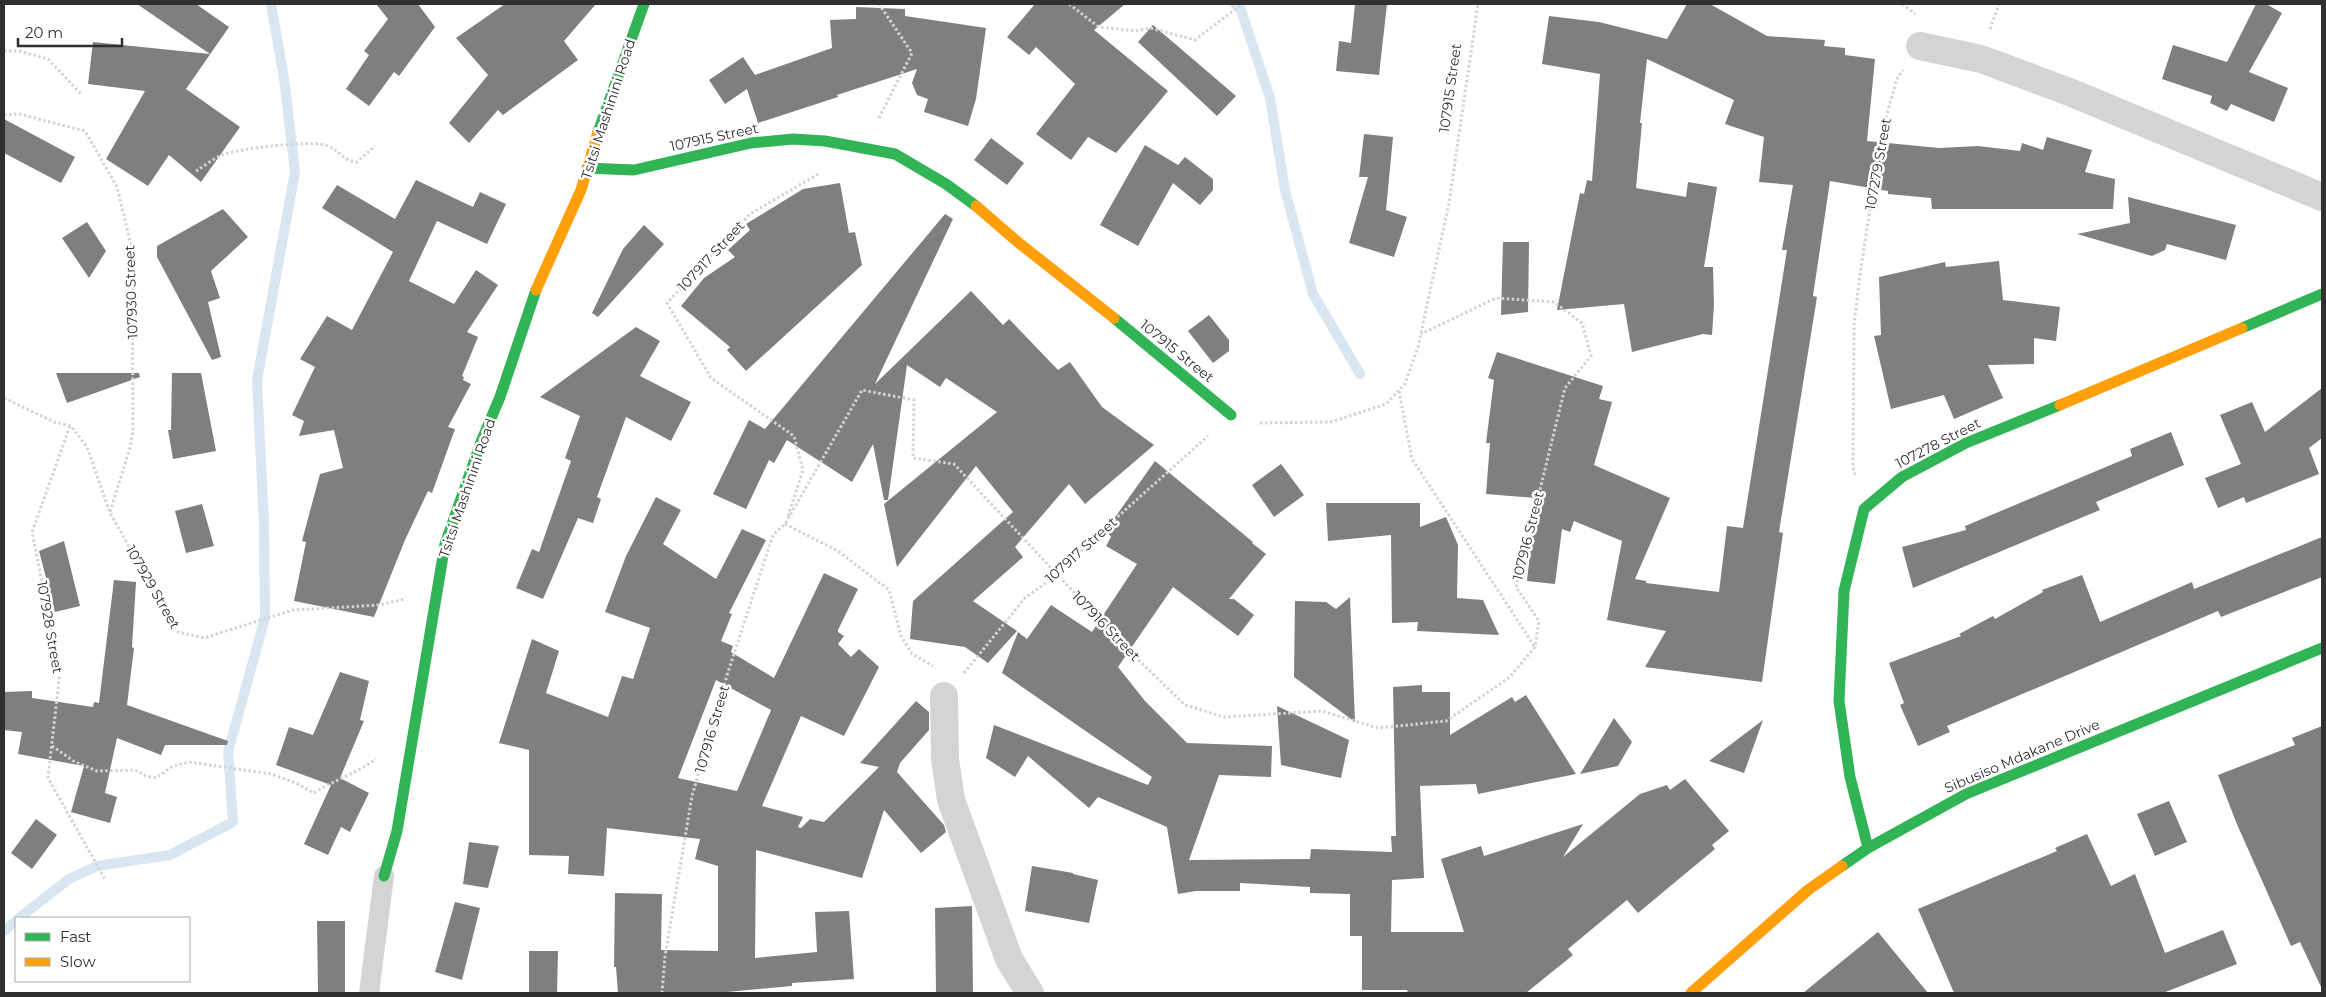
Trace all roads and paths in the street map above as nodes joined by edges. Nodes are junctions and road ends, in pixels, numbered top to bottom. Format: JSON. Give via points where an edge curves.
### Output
{"nodes":[{"id":1,"x":644,"y":4,"type":"edge"},
{"id":2,"x":879,"y":4,"type":"edge"},
{"id":3,"x":1069,"y":4,"type":"edge"},
{"id":4,"x":1242,"y":4,"type":"edge"},
{"id":5,"x":1478,"y":4,"type":"edge"},
{"id":6,"x":1920,"y":46,"type":"joint"},
{"id":7,"x":4,"y":51,"type":"edge"},
{"id":8,"x":81,"y":94,"type":"dead end"},
{"id":9,"x":4,"y":115,"type":"edge"},
{"id":10,"x":375,"y":146,"type":"dead end"},
{"id":11,"x":864,"y":147,"type":"junction"},
{"id":12,"x":587,"y":168,"type":"junction"},
{"id":13,"x":196,"y":171,"type":"dead end"},
{"id":14,"x":2322,"y":197,"type":"edge"},
{"id":15,"x":2322,"y":294,"type":"edge"},
{"id":16,"x":1421,"y":334,"type":"junction"},
{"id":17,"x":1399,"y":390,"type":"junction"},
{"id":18,"x":4,"y":398,"type":"edge"},
{"id":19,"x":1231,"y":415,"type":"junction"},
{"id":20,"x":71,"y":426,"type":"junction"},
{"id":21,"x":1864,"y":509,"type":"junction"},
{"id":22,"x":110,"y":513,"type":"junction"},
{"id":23,"x":785,"y":524,"type":"junction"},
{"id":24,"x":1057,"y":575,"type":"junction"},
{"id":25,"x":436,"y":593,"type":"junction"},
{"id":26,"x":1535,"y":647,"type":"junction"},
{"id":27,"x":2322,"y":648,"type":"edge"},
{"id":28,"x":944,"y":696,"type":"junction"},
{"id":29,"x":413,"y":732,"type":"junction"},
{"id":30,"x":52,"y":746,"type":"junction"},
{"id":31,"x":1868,"y":848,"type":"junction"},
{"id":32,"x":384,"y":876,"type":"joint"},
{"id":33,"x":106,"y":881,"type":"dead end"},
{"id":34,"x":369,"y":993,"type":"edge"},
{"id":35,"x":662,"y":993,"type":"edge"},
{"id":36,"x":1030,"y":993,"type":"edge"},
{"id":37,"x":1691,"y":993,"type":"edge"}],
"edges":[{"from":1,"to":12,"type":"street","name":"Tsitsi Mashinini Road","via":[[605,108]]},
{"from":2,"to":11,"type":"path","via":[[912,53]]},
{"from":3,"to":4,"type":"path","via":[[1099,26],[1136,30],[1150,28],[1195,40]]},
{"from":5,"to":16,"type":"path","name":"107915 Street","via":[[1449,204]]},
{"from":6,"to":14,"type":"street","via":[[1990,62]]},
{"from":6,"to":21,"type":"path","name":"107279 Street","via":[[1897,79],[1882,131],[1860,274],[1854,325],[1853,466]]},
{"from":7,"to":8,"type":"path","via":[[19,51],[48,59]]},
{"from":9,"to":22,"type":"path","name":"107930 Street","via":[[19,114],[85,131],[117,187],[132,249],[133,431]]},
{"from":10,"to":13,"type":"path","via":[[357,162],[347,162],[328,146],[283,144],[222,155]]},
{"from":11,"to":12,"type":"street","name":"107915 Street","via":[[825,141],[784,140],[751,143],[634,170]]},
{"from":11,"to":19,"type":"street","name":"107915 Street","via":[[895,154],[986,212],[1019,243]]},
{"from":11,"to":23,"type":"path","name":"107917 Street","via":[[750,214],[667,302],[711,378],[794,436],[802,470]]},
{"from":12,"to":25,"type":"street","name":"Tsitsi Mashinini Road","via":[[581,190],[530,306],[500,397],[481,442],[445,544]]},
{"from":15,"to":21,"type":"street","name":"107278 Street","via":[[1966,443],[1902,476]]},
{"from":16,"to":17,"type":"path","name":"107915 Street","via":[[1405,384]]},
{"from":16,"to":26,"type":"path","name":"107916 Street","via":[[1496,298],[1554,302],[1582,323],[1591,356],[1565,388],[1516,587],[1539,621]]},
{"from":17,"to":19,"type":"path","name":"107915 Street","via":[[1386,404],[1331,422],[1254,423]]},
{"from":17,"to":26,"type":"path","via":[[1412,459]]},
{"from":18,"to":20,"type":"path","via":[[54,422]]},
{"from":19,"to":24,"type":"path","name":"107917 Street"},
{"from":20,"to":22,"type":"path","name":"107929 Street","via":[[87,447]]},
{"from":20,"to":30,"type":"path","name":"107928 Street","via":[[32,532],[60,671]]},
{"from":21,"to":31,"type":"street","via":[[1844,591],[1838,701],[1850,776]]},
{"from":22,"to":25,"type":"path","name":"107929 Street","via":[[178,632],[204,638],[293,610],[380,605]]},
{"from":23,"to":24,"type":"path","name":"107916 Street","via":[[862,390],[914,400],[913,458],[954,464]]},
{"from":23,"to":28,"type":"path","via":[[838,551],[889,590],[901,636],[912,654],[937,668]]},
{"from":23,"to":35,"type":"path","name":"107916 Street","via":[[773,535],[692,796],[665,956]]},
{"from":24,"to":26,"type":"path","name":"107916 Street","via":[[1185,705],[1224,717],[1322,711],[1378,728],[1446,721],[1510,678]]},
{"from":24,"to":28,"type":"path","name":"107917 Street","via":[[1025,598]]},
{"from":25,"to":29,"type":"street","name":"Tsitsi Mashinini Road"},
{"from":27,"to":31,"type":"street","name":"Sibusiso Mdakane Drive","via":[[1966,794]]},
{"from":28,"to":36,"type":"street","via":[[945,759],[951,800],[1009,959]]},
{"from":29,"to":30,"type":"path","via":[[365,767],[314,793],[271,774],[189,762],[173,766],[156,778],[135,770],[97,771],[75,762]]},
{"from":29,"to":32,"type":"street","name":"Tsitsi Mashinini Road","via":[[397,832]]},
{"from":30,"to":33,"type":"path","name":"107928 Street","via":[[48,778]]},
{"from":31,"to":37,"type":"street","name":"Sibusiso Mdakane Drive","via":[[1808,890]]},
{"from":32,"to":34,"type":"lane","name":"Tsitsi Mashinini Road"}]}
